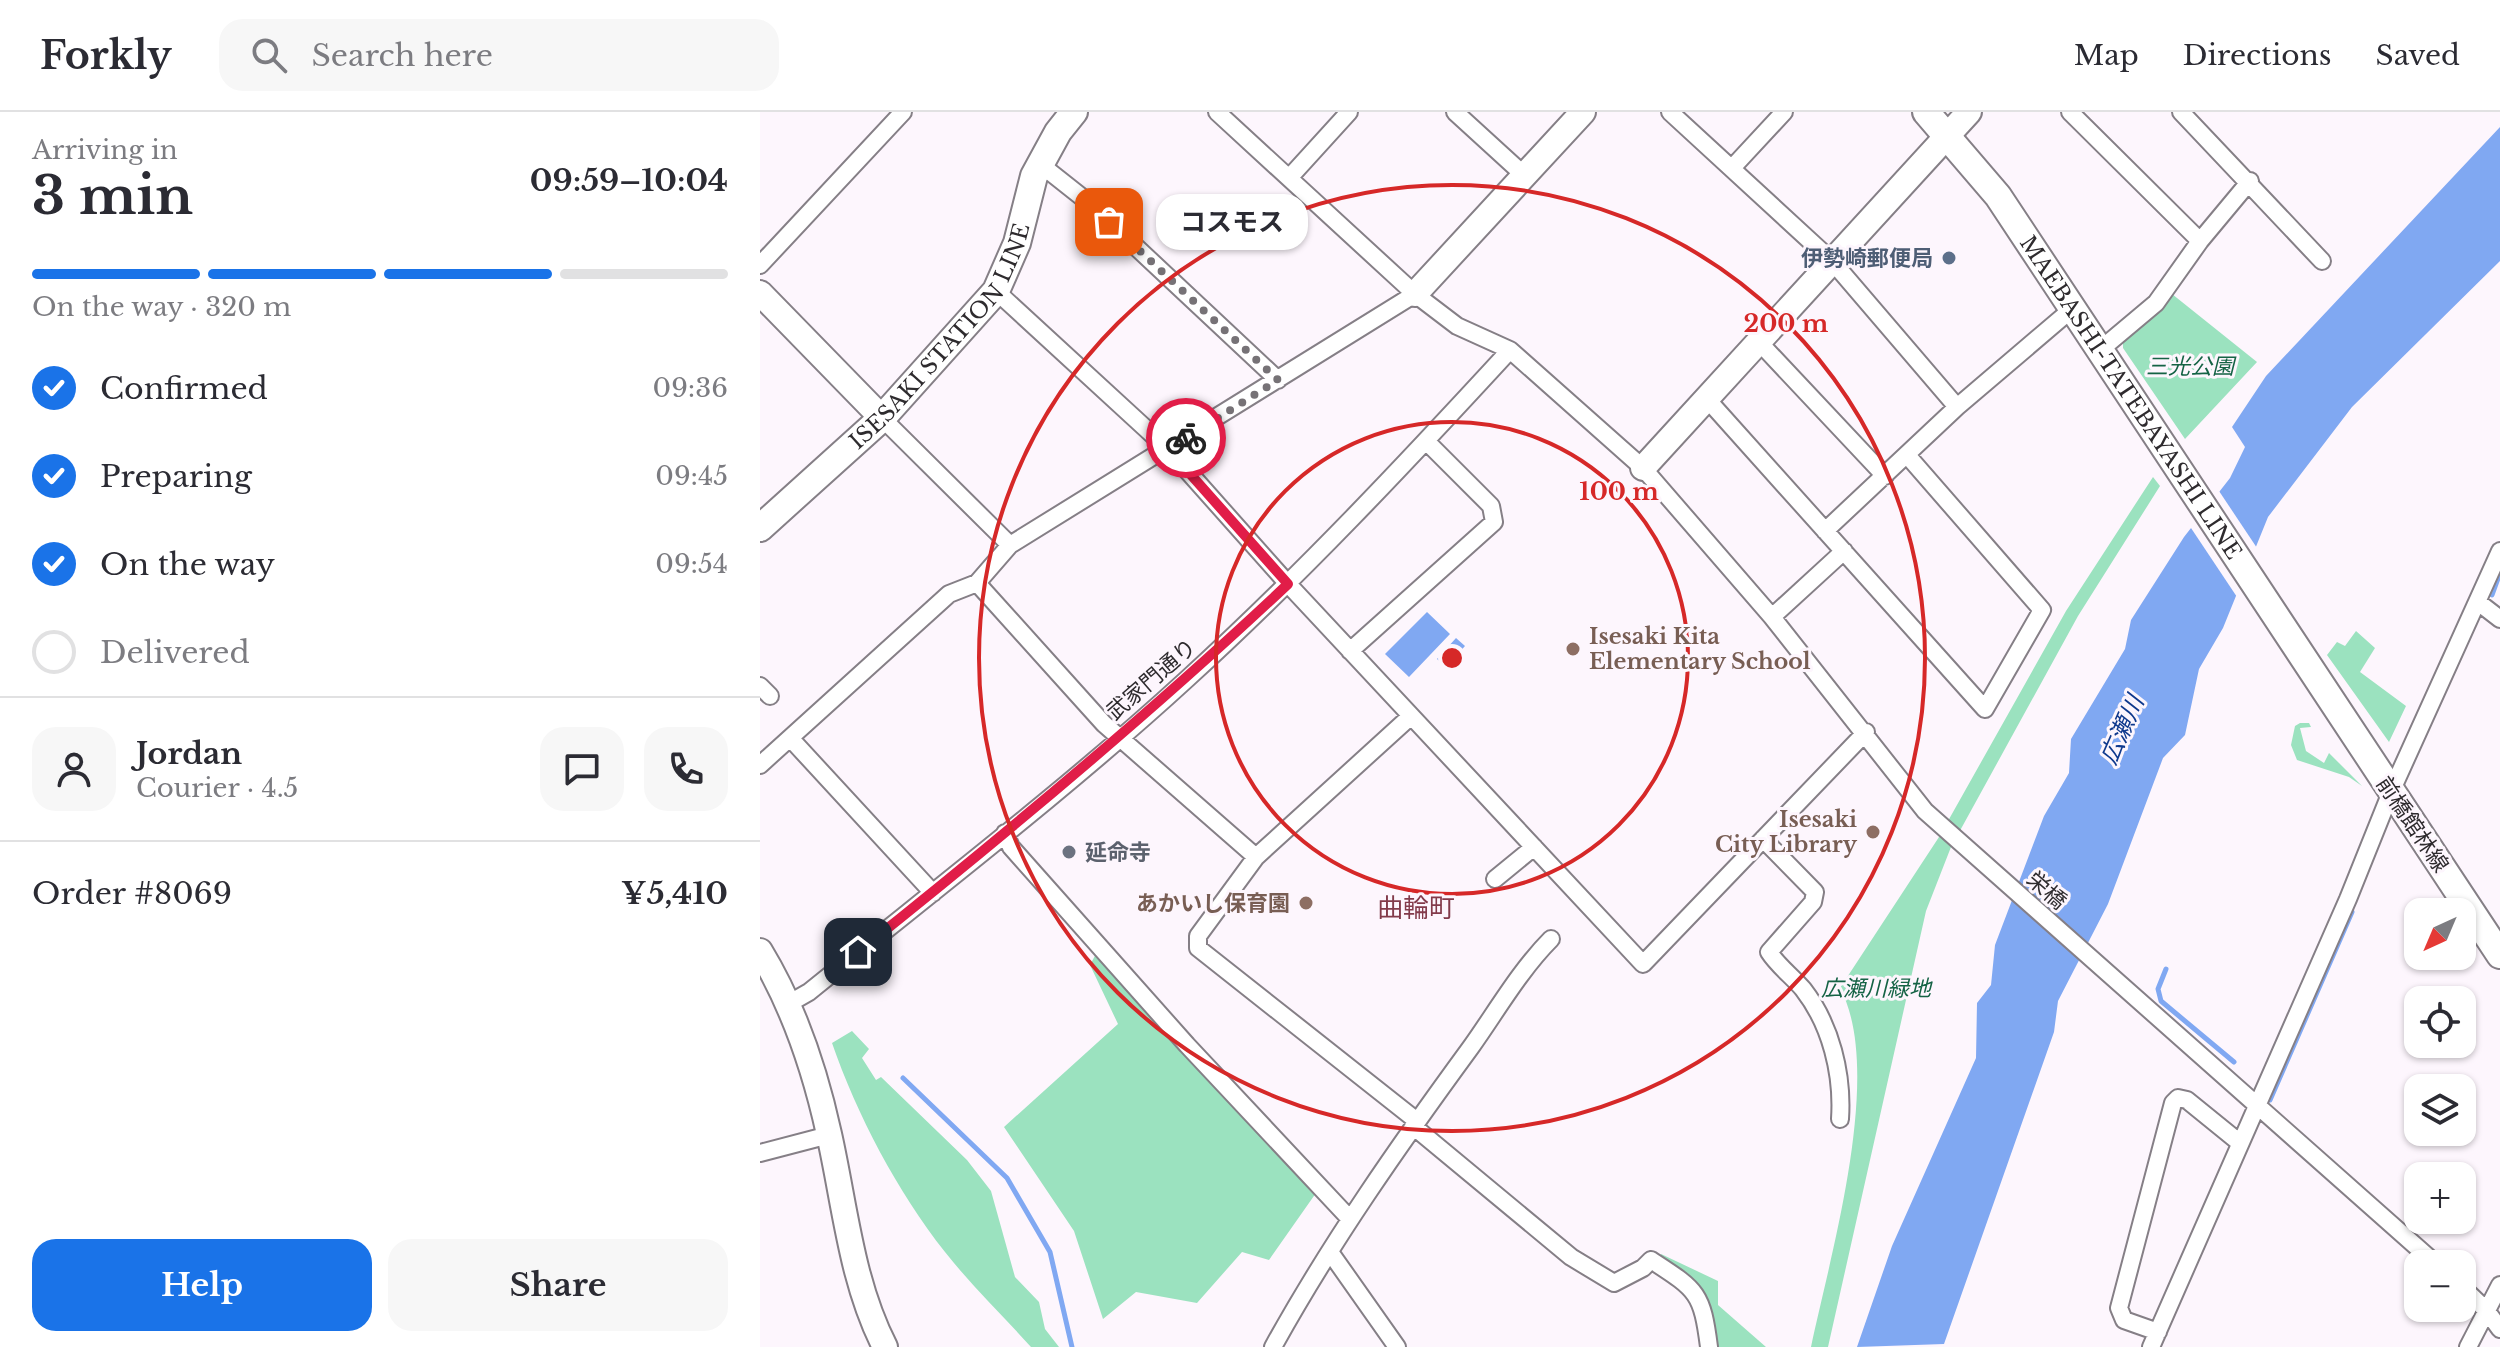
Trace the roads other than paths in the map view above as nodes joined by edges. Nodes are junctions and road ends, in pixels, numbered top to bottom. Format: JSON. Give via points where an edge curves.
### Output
{"nodes":[{"id":1,"x":903,"y":112,"type":"edge"},
{"id":2,"x":1074,"y":112,"type":"edge"},
{"id":3,"x":1349,"y":112,"type":"edge"},
{"id":4,"x":1583,"y":112,"type":"edge"},
{"id":5,"x":1670,"y":112,"type":"edge"},
{"id":6,"x":1784,"y":112,"type":"edge"},
{"id":7,"x":1926,"y":112,"type":"edge"},
{"id":8,"x":1969,"y":112,"type":"edge"},
{"id":9,"x":2070,"y":112,"type":"edge"},
{"id":10,"x":2181,"y":112,"type":"edge"},
{"id":11,"x":1222,"y":114,"type":"edge"},
{"id":12,"x":1461,"y":114,"type":"edge"},
{"id":13,"x":1948,"y":134,"type":"junction"},
{"id":14,"x":1040,"y":164,"type":"junction"},
{"id":15,"x":1732,"y":168,"type":"junction"},
{"id":16,"x":1524,"y":175,"type":"junction"},
{"id":17,"x":1289,"y":178,"type":"junction"},
{"id":18,"x":2250,"y":181,"type":"junction"},
{"id":19,"x":2200,"y":241,"type":"junction"},
{"id":20,"x":1832,"y":261,"type":"junction"},
{"id":21,"x":2322,"y":261,"type":"dead end"},
{"id":22,"x":760,"y":265,"type":"edge"},
{"id":23,"x":996,"y":291,"type":"junction"},
{"id":24,"x":760,"y":293,"type":"edge"},
{"id":25,"x":1415,"y":294,"type":"junction"},
{"id":26,"x":2072,"y":309,"type":"junction"},
{"id":27,"x":1759,"y":342,"type":"junction"},
{"id":28,"x":1510,"y":350,"type":"junction"},
{"id":29,"x":2100,"y":350,"type":"junction"},
{"id":30,"x":1278,"y":380,"type":"junction"},
{"id":31,"x":1707,"y":399,"type":"junction"},
{"id":32,"x":1957,"y":407,"type":"junction"},
{"id":33,"x":882,"y":418,"type":"junction"},
{"id":34,"x":1426,"y":441,"type":"junction"},
{"id":35,"x":1168,"y":449,"type":"junction"},
{"id":36,"x":1907,"y":455,"type":"junction"},
{"id":37,"x":1643,"y":468,"type":"junction"},
{"id":38,"x":1885,"y":476,"type":"junction"},
{"id":39,"x":760,"y":528,"type":"edge"},
{"id":40,"x":1825,"y":531,"type":"junction"},
{"id":41,"x":1010,"y":545,"type":"junction"},
{"id":42,"x":1844,"y":551,"type":"junction"},
{"id":43,"x":2500,"y":551,"type":"edge"},
{"id":44,"x":977,"y":583,"type":"junction"},
{"id":45,"x":1288,"y":584,"type":"junction"},
{"id":46,"x":2478,"y":602,"type":"junction"},
{"id":47,"x":1772,"y":617,"type":"junction"},
{"id":48,"x":2500,"y":619,"type":"edge"},
{"id":49,"x":2291,"y":638,"type":"joint"},
{"id":50,"x":1350,"y":651,"type":"junction"},
{"id":51,"x":1411,"y":716,"type":"junction"},
{"id":52,"x":1866,"y":732,"type":"junction"},
{"id":53,"x":1121,"y":736,"type":"junction"},
{"id":54,"x":791,"y":739,"type":"junction"},
{"id":55,"x":760,"y":765,"type":"edge"},
{"id":56,"x":2391,"y":792,"type":"junction"},
{"id":57,"x":1005,"y":833,"type":"junction"},
{"id":58,"x":1763,"y":839,"type":"junction"},
{"id":59,"x":1534,"y":847,"type":"junction"},
{"id":60,"x":1256,"y":857,"type":"junction"},
{"id":61,"x":1495,"y":879,"type":"dead end"},
{"id":62,"x":933,"y":893,"type":"junction"},
{"id":63,"x":1551,"y":939,"type":"dead end"},
{"id":64,"x":760,"y":951,"type":"edge"},
{"id":65,"x":2500,"y":955,"type":"edge"},
{"id":66,"x":788,"y":1004,"type":"junction"},
{"id":67,"x":2257,"y":1104,"type":"junction"},
{"id":68,"x":1840,"y":1119,"type":"dead end"},
{"id":69,"x":1415,"y":1124,"type":"junction"},
{"id":70,"x":829,"y":1135,"type":"junction"},
{"id":71,"x":2240,"y":1143,"type":"junction"},
{"id":72,"x":760,"y":1153,"type":"edge"},
{"id":73,"x":1350,"y":1219,"type":"junction"},
{"id":74,"x":2420,"y":1250,"type":"edge"},
{"id":75,"x":1330,"y":1252,"type":"junction"},
{"id":76,"x":2500,"y":1285,"type":"edge"},
{"id":77,"x":2476,"y":1300,"type":"edge"},
{"id":78,"x":2486,"y":1310,"type":"junction"},
{"id":79,"x":2500,"y":1329,"type":"edge"},
{"id":80,"x":2154,"y":1340,"type":"edge"},
{"id":81,"x":885,"y":1347,"type":"edge"},
{"id":82,"x":1273,"y":1347,"type":"edge"},
{"id":83,"x":1397,"y":1347,"type":"edge"},
{"id":84,"x":1709,"y":1347,"type":"edge"},
{"id":85,"x":2468,"y":1347,"type":"edge"}],
"edges":[{"from":1,"to":22,"type":"street"},
{"from":2,"to":14,"type":"main road","name":"ISESAKI STATION LINE"},
{"from":3,"to":17,"type":"street"},
{"from":4,"to":16,"type":"street"},
{"from":5,"to":15,"type":"street"},
{"from":6,"to":15,"type":"street"},
{"from":7,"to":13,"type":"main road","name":"MAEBASHI-TATEBAYASHI LINE"},
{"from":8,"to":13,"type":"street"},
{"from":9,"to":19,"type":"street"},
{"from":10,"to":18,"type":"street"},
{"from":11,"to":17,"type":"street","name":"栄橋"},
{"from":12,"to":16,"type":"street"},
{"from":13,"to":20,"type":"street"},
{"from":13,"to":26,"type":"main road","name":"MAEBASHI-TATEBAYASHI LINE","via":[[1998,196]]},
{"from":14,"to":23,"type":"main road","name":"ISESAKI STATION LINE","via":[[1017,243]]},
{"from":14,"to":30,"type":"street","via":[[1088,202]]},
{"from":15,"to":20,"type":"street"},
{"from":16,"to":25,"type":"street"},
{"from":17,"to":25,"type":"street","name":"栄橋"},
{"from":18,"to":19,"type":"street"},
{"from":18,"to":21,"type":"street"},
{"from":19,"to":29,"type":"street","via":[[2156,303]]},
{"from":20,"to":27,"type":"street"},
{"from":20,"to":32,"type":"street"},
{"from":23,"to":33,"type":"main road","name":"ISESAKI STATION LINE"},
{"from":23,"to":35,"type":"street"},
{"from":24,"to":33,"type":"street"},
{"from":25,"to":28,"type":"street","name":"栄橋","via":[[1457,326]]},
{"from":25,"to":30,"type":"street"},
{"from":26,"to":29,"type":"main road","name":"MAEBASHI-TATEBAYASHI LINE"},
{"from":26,"to":32,"type":"street"},
{"from":27,"to":31,"type":"street"},
{"from":27,"to":38,"type":"street"},
{"from":28,"to":34,"type":"street","name":"武家門通り"},
{"from":28,"to":37,"type":"street","name":"栄橋"},
{"from":29,"to":49,"type":"main road","name":"MAEBASHI-TATEBAYASHI LINE"},
{"from":30,"to":35,"type":"street"},
{"from":31,"to":37,"type":"street"},
{"from":31,"to":40,"type":"street"},
{"from":32,"to":36,"type":"street"},
{"from":33,"to":39,"type":"main road","name":"ISESAKI STATION LINE"},
{"from":33,"to":41,"type":"street"},
{"from":34,"to":45,"type":"street","name":"武家門通り"},
{"from":34,"to":50,"type":"street","via":[[1491,506],[1494,522]]},
{"from":35,"to":41,"type":"street"},
{"from":35,"to":45,"type":"street"},
{"from":36,"to":38,"type":"street"},
{"from":36,"to":42,"type":"street","via":[[2042,610],[1985,709]]},
{"from":37,"to":47,"type":"street","name":"栄橋"},
{"from":38,"to":40,"type":"street"},
{"from":40,"to":42,"type":"street"},
{"from":41,"to":44,"type":"street"},
{"from":42,"to":47,"type":"street"},
{"from":43,"to":46,"type":"street"},
{"from":44,"to":53,"type":"street","via":[[1104,724]]},
{"from":44,"to":54,"type":"street","via":[[949,594]]},
{"from":45,"to":50,"type":"street"},
{"from":45,"to":53,"type":"street","name":"武家門通り"},
{"from":46,"to":48,"type":"street"},
{"from":46,"to":56,"type":"street"},
{"from":47,"to":52,"type":"street","name":"栄橋"},
{"from":49,"to":56,"type":"main road","name":"前橋館林線"},
{"from":50,"to":51,"type":"street"},
{"from":51,"to":59,"type":"street"},
{"from":51,"to":60,"type":"street"},
{"from":52,"to":58,"type":"street"},
{"from":52,"to":67,"type":"street","name":"栄橋","via":[[1925,811]]},
{"from":53,"to":57,"type":"street","name":"武家門通り"},
{"from":53,"to":60,"type":"street"},
{"from":54,"to":55,"type":"street"},
{"from":54,"to":62,"type":"street"},
{"from":56,"to":65,"type":"main road","name":"前橋館林線"},
{"from":56,"to":67,"type":"street"},
{"from":57,"to":62,"type":"street","name":"武家門通り"},
{"from":57,"to":73,"type":"street","via":[[1011,847],[1187,1045]]},
{"from":58,"to":59,"type":"street","via":[[1643,964]]},
{"from":58,"to":68,"type":"street","via":[[1815,892],[1813,902],[1769,952],[1804,990],[1830,1039],[1838,1069]]},
{"from":59,"to":61,"type":"street"},
{"from":60,"to":69,"type":"street","via":[[1198,936],[1198,948]]},
{"from":62,"to":66,"type":"street","name":"武家門通り"},
{"from":63,"to":69,"type":"street"},
{"from":64,"to":66,"type":"street"},
{"from":66,"to":70,"type":"street","via":[[815,1075]]},
{"from":67,"to":71,"type":"street"},
{"from":67,"to":74,"type":"street","name":"栄橋"},
{"from":69,"to":73,"type":"street"},
{"from":69,"to":84,"type":"street","via":[[1571,1257],[1614,1283],[1651,1260],[1683,1280],[1703,1304]]},
{"from":70,"to":72,"type":"street"},
{"from":70,"to":81,"type":"street","via":[[857,1271]]},
{"from":71,"to":80,"type":"street"},
{"from":71,"to":80,"type":"street","via":[[2187,1100],[2173,1103],[2119,1308],[2124,1320]]},
{"from":73,"to":75,"type":"street"},
{"from":75,"to":82,"type":"street"},
{"from":75,"to":83,"type":"street"},
{"from":76,"to":78,"type":"street"},
{"from":77,"to":78,"type":"street"},
{"from":78,"to":79,"type":"street"},
{"from":78,"to":85,"type":"street"}]}
